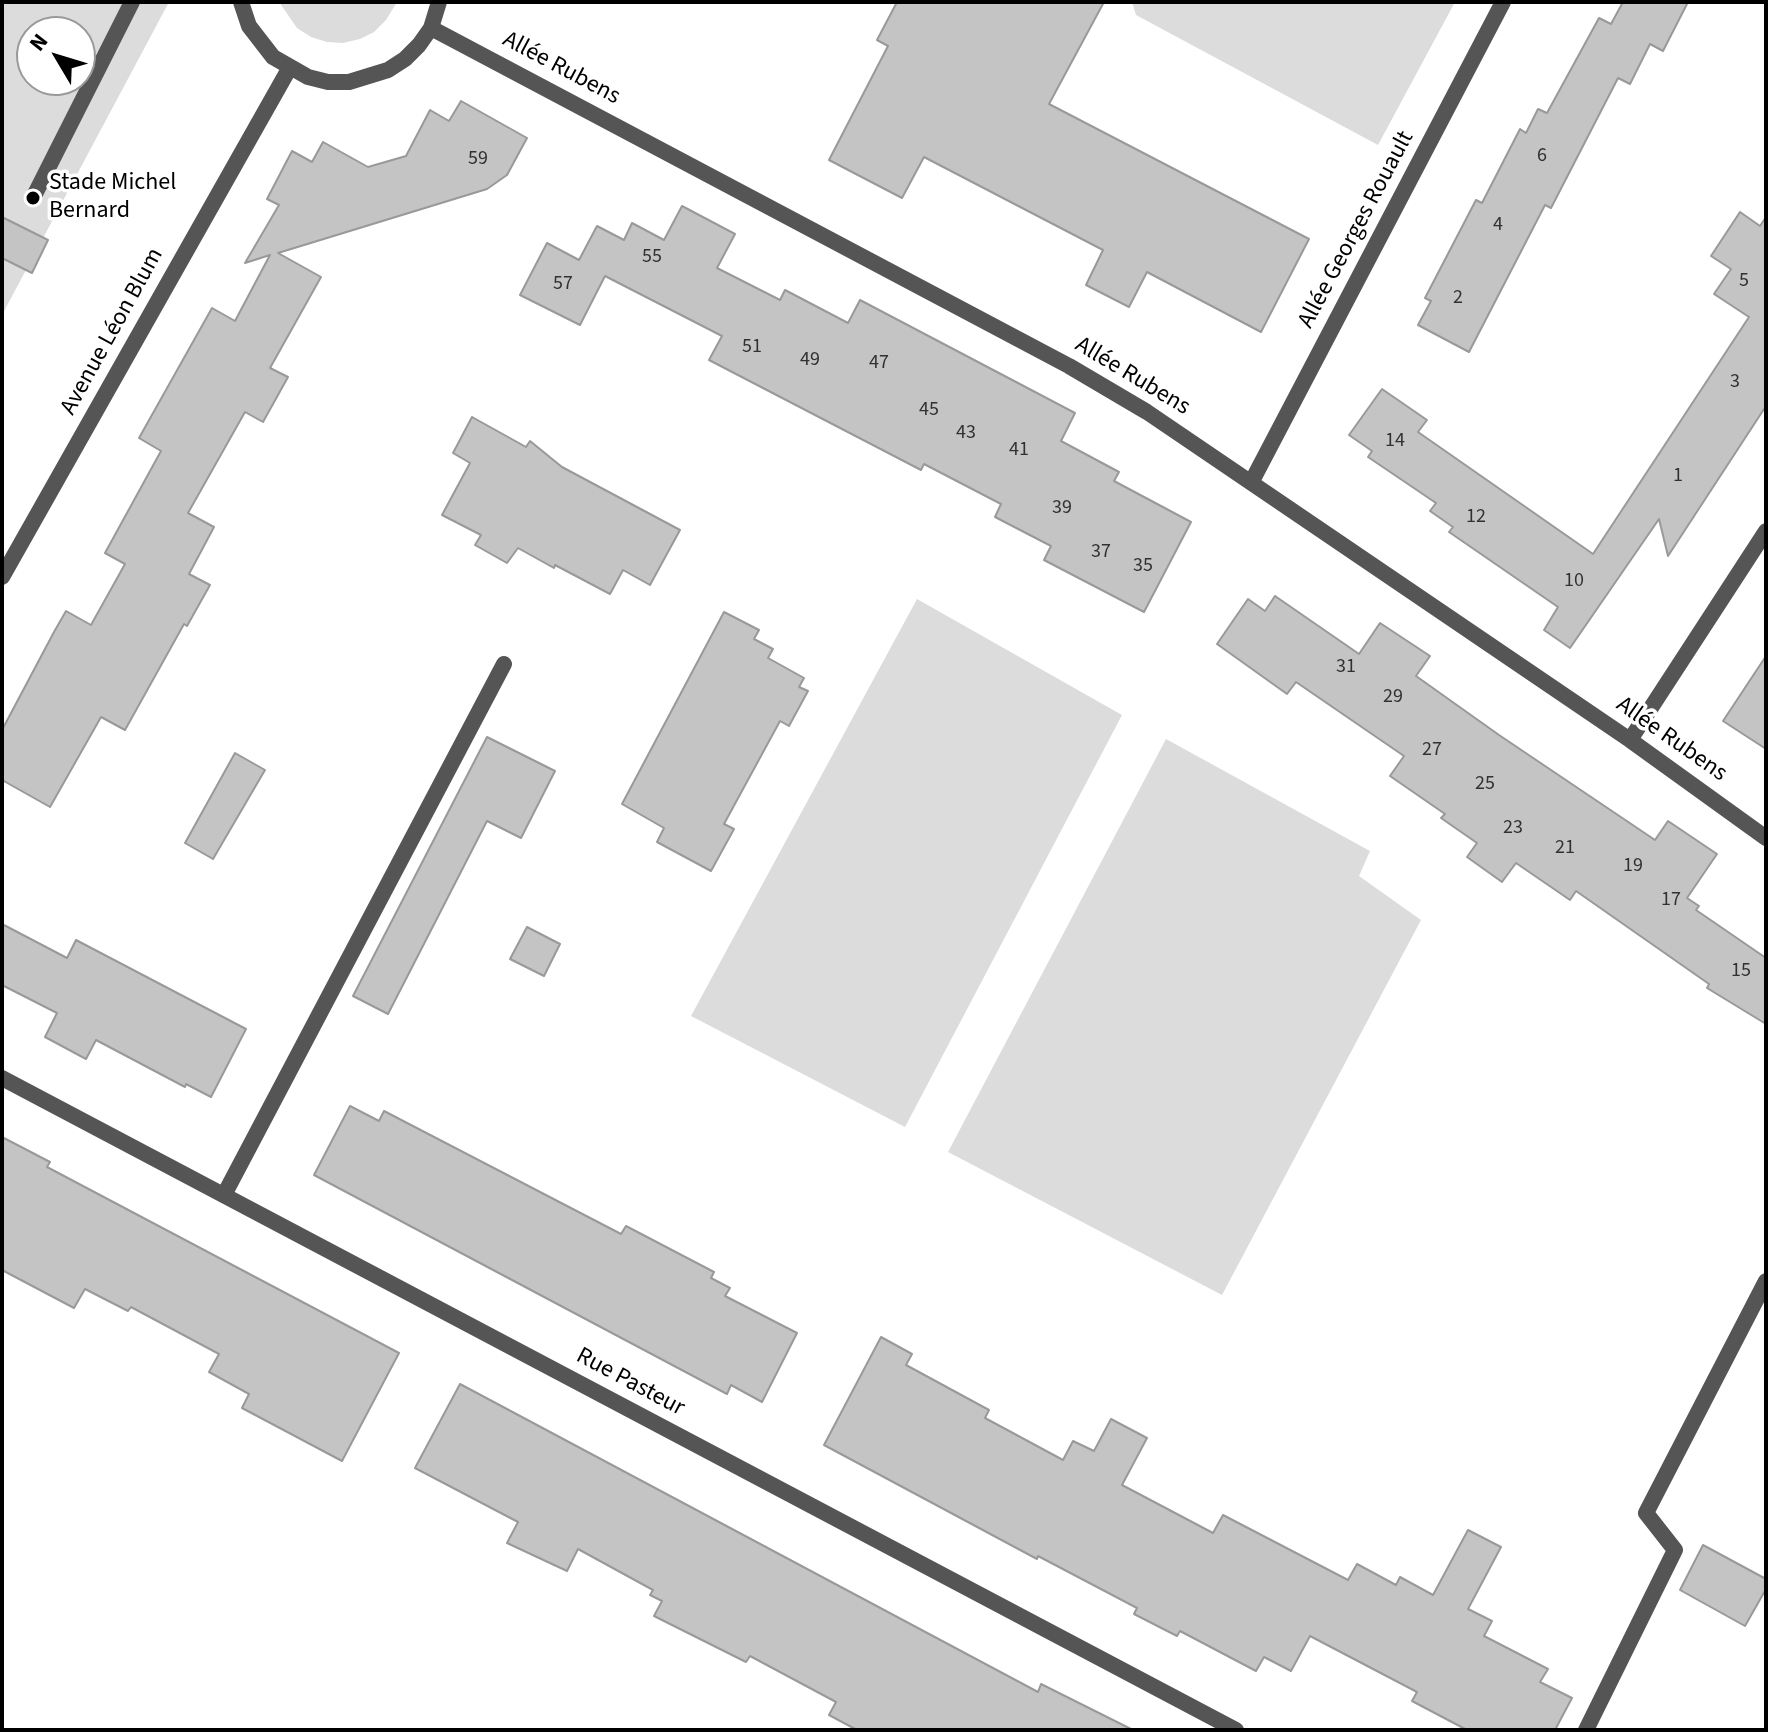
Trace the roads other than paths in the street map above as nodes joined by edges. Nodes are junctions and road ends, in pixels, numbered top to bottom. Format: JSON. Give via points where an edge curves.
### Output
{"nodes":[{"id":1,"x":132,"y":2,"type":"edge"},
{"id":2,"x":241,"y":2,"type":"edge"},
{"id":3,"x":439,"y":2,"type":"edge"},
{"id":4,"x":1503,"y":2,"type":"edge"},
{"id":5,"x":431,"y":28,"type":"junction"},
{"id":6,"x":289,"y":69,"type":"junction"},
{"id":7,"x":33,"y":198,"type":"dead end"},
{"id":8,"x":1252,"y":481,"type":"junction"},
{"id":9,"x":1766,"y":531,"type":"edge"},
{"id":10,"x":2,"y":577,"type":"edge"},
{"id":11,"x":504,"y":664,"type":"dead end"},
{"id":12,"x":1630,"y":740,"type":"junction"},
{"id":13,"x":1766,"y":838,"type":"edge"},
{"id":14,"x":2,"y":1078,"type":"edge"},
{"id":15,"x":224,"y":1195,"type":"junction"},
{"id":16,"x":1766,"y":1281,"type":"edge"},
{"id":17,"x":1236,"y":1730,"type":"edge"},
{"id":18,"x":1586,"y":1730,"type":"edge"}],
"edges":[{"from":1,"to":7,"type":"street"},
{"from":2,"to":6,"type":"street","via":[[260,43]]},
{"from":3,"to":5,"type":"street"},
{"from":4,"to":8,"type":"street","name":"Allée Georges Rouault"},
{"from":5,"to":6,"type":"street","via":[[405,59],[368,78],[328,82]]},
{"from":5,"to":8,"type":"street","name":"Allée Rubens","via":[[1069,366]]},
{"from":6,"to":10,"type":"street","name":"Avenue Léon Blum"},
{"from":8,"to":12,"type":"street","name":"Allée Rubens"},
{"from":9,"to":12,"type":"street"},
{"from":11,"to":15,"type":"street"},
{"from":12,"to":13,"type":"street","name":"Allée Rubens"},
{"from":14,"to":15,"type":"street","name":"Rue Pasteur"},
{"from":15,"to":17,"type":"street","name":"Rue Pasteur"},
{"from":16,"to":18,"type":"street","via":[[1646,1513],[1675,1550]]}]}
